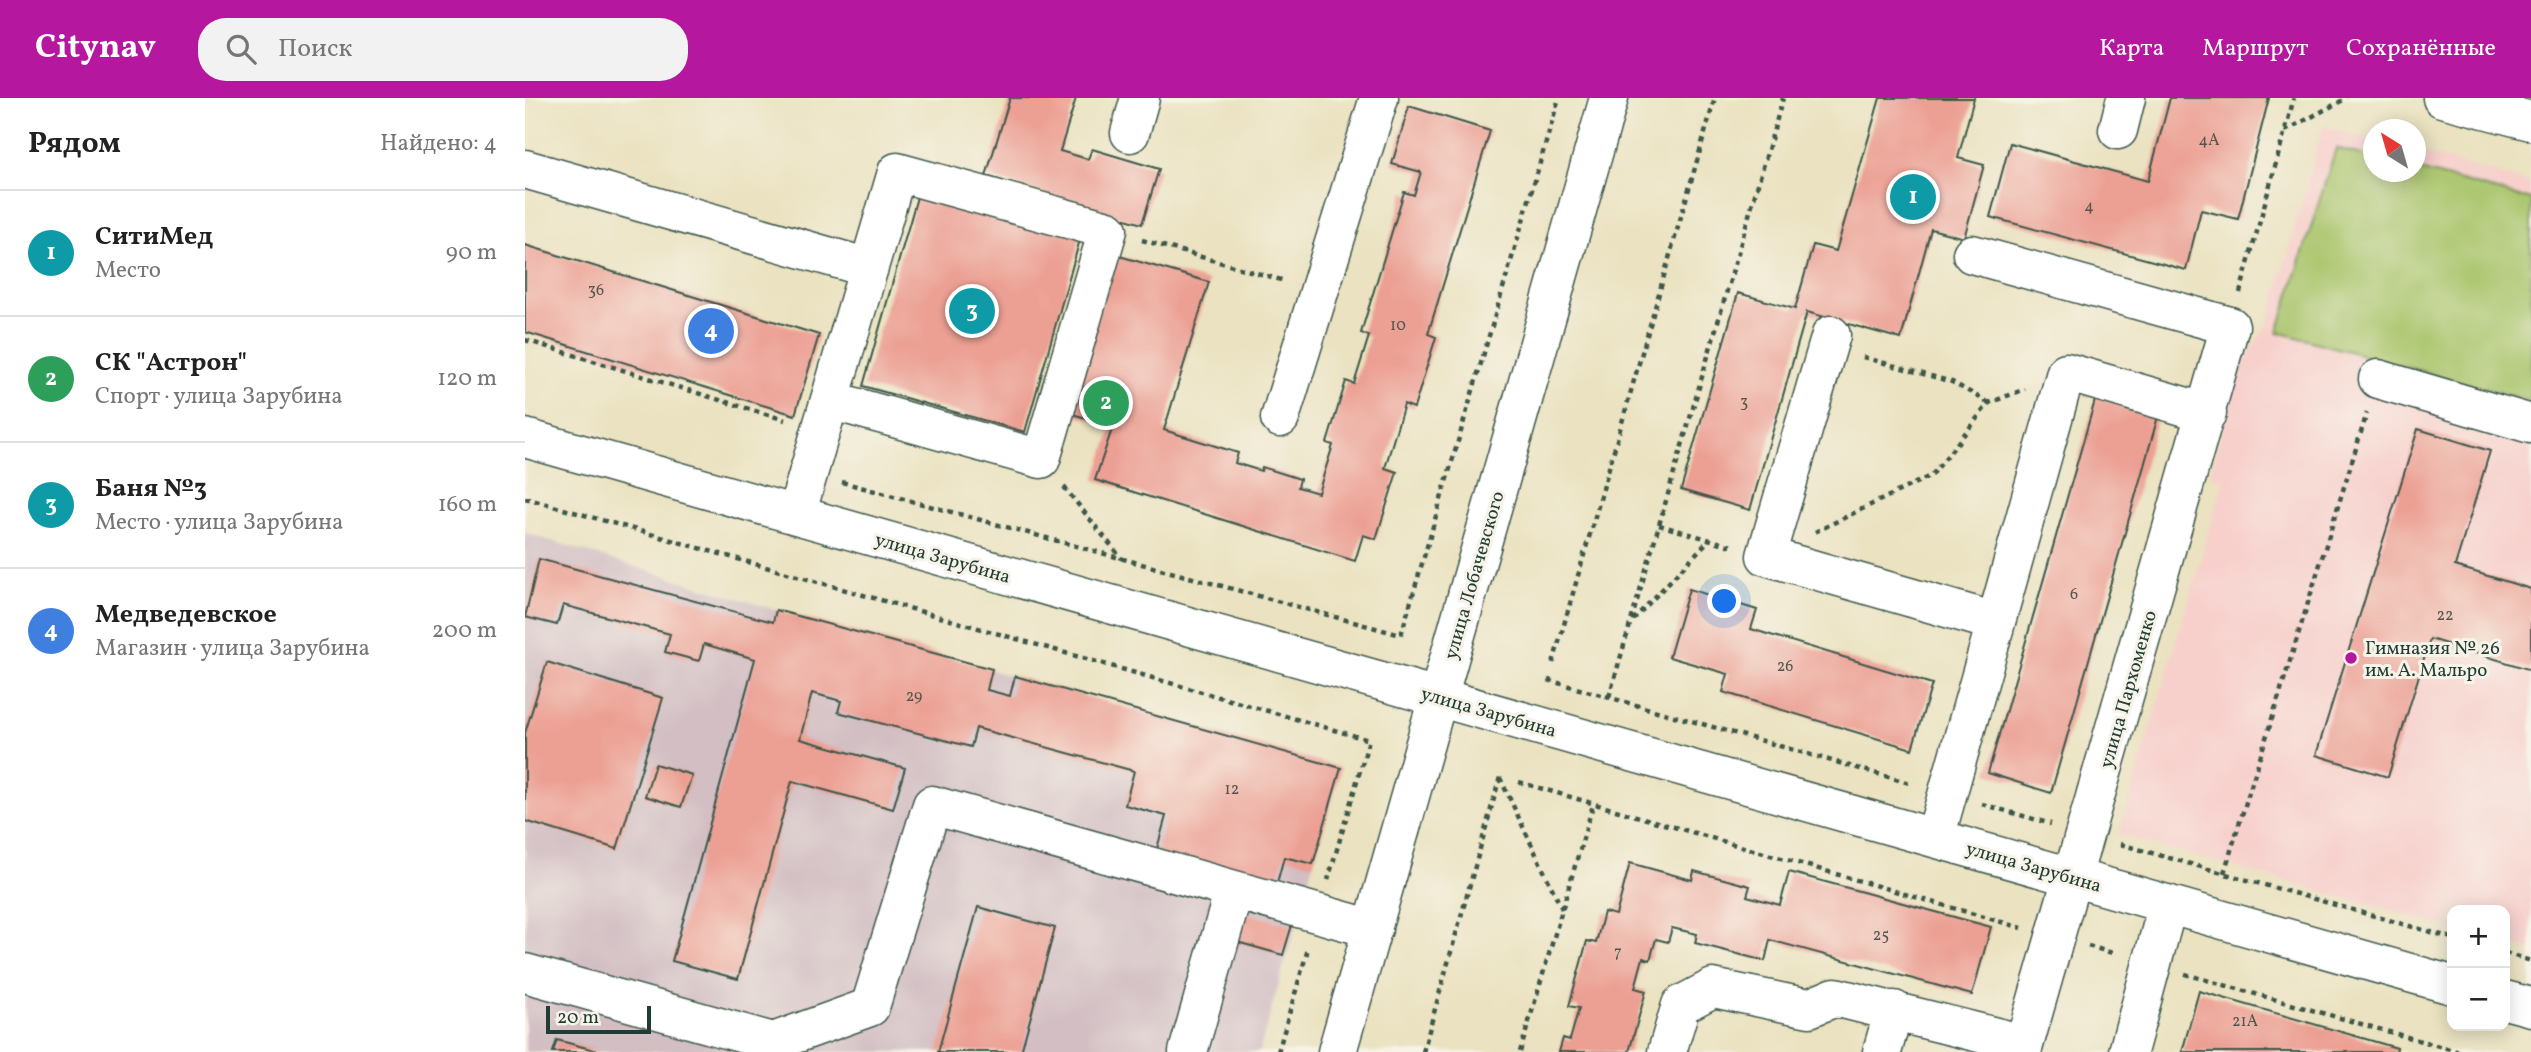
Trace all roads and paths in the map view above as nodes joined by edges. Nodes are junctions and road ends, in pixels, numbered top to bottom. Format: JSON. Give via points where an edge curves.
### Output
{"nodes":[{"id":1,"x":1379,"y":98,"type":"edge"},
{"id":2,"x":1559,"y":98,"type":"edge"},
{"id":3,"x":1609,"y":98,"type":"edge"},
{"id":4,"x":1716,"y":98,"type":"edge"},
{"id":5,"x":1783,"y":98,"type":"edge"},
{"id":6,"x":2294,"y":98,"type":"edge"},
{"id":7,"x":2347,"y":98,"type":"edge"},
{"id":8,"x":2442,"y":98,"type":"edge"},
{"id":9,"x":2531,"y":121,"type":"edge"},
{"id":10,"x":2285,"y":131,"type":"junction"},
{"id":11,"x":525,"y":169,"type":"edge"},
{"id":12,"x":1108,"y":230,"type":"junction"},
{"id":13,"x":1972,"y":254,"type":"dead end"},
{"id":14,"x":869,"y":268,"type":"junction"},
{"id":15,"x":1319,"y":291,"type":"junction"},
{"id":16,"x":2230,"y":326,"type":"junction"},
{"id":17,"x":829,"y":329,"type":"dead end"},
{"id":18,"x":525,"y":340,"type":"edge"},
{"id":19,"x":1830,"y":341,"type":"joint"},
{"id":20,"x":2066,"y":372,"type":"junction"},
{"id":21,"x":2378,"y":379,"type":"joint"},
{"id":22,"x":830,"y":400,"type":"junction"},
{"id":23,"x":1989,"y":403,"type":"junction"},
{"id":24,"x":2207,"y":413,"type":"junction"},
{"id":25,"x":1280,"y":418,"type":"dead end"},
{"id":26,"x":798,"y":424,"type":"junction"},
{"id":27,"x":2531,"y":424,"type":"edge"},
{"id":28,"x":525,"y":438,"type":"edge"},
{"id":29,"x":1041,"y":459,"type":"junction"},
{"id":30,"x":808,"y":473,"type":"junction"},
{"id":31,"x":525,"y":498,"type":"edge"},
{"id":32,"x":784,"y":512,"type":"junction"},
{"id":33,"x":1659,"y":525,"type":"junction"},
{"id":34,"x":1709,"y":540,"type":"junction"},
{"id":35,"x":1766,"y":556,"type":"junction"},
{"id":36,"x":1122,"y":559,"type":"junction"},
{"id":37,"x":1631,"y":622,"type":"junction"},
{"id":38,"x":1996,"y":622,"type":"junction"},
{"id":39,"x":1553,"y":663,"type":"dead end"},
{"id":40,"x":1548,"y":680,"type":"dead end"},
{"id":41,"x":1439,"y":697,"type":"junction"},
{"id":42,"x":1609,"y":697,"type":"junction"},
{"id":43,"x":1369,"y":740,"type":"dead end"},
{"id":44,"x":1519,"y":782,"type":"dead end"},
{"id":45,"x":1914,"y":785,"type":"dead end"},
{"id":46,"x":1980,"y":804,"type":"dead end"},
{"id":47,"x":1593,"y":805,"type":"junction"},
{"id":48,"x":2060,"y":826,"type":"dead end"},
{"id":49,"x":1935,"y":838,"type":"junction"},
{"id":50,"x":2113,"y":842,"type":"dead end"},
{"id":51,"x":2224,"y":873,"type":"junction"},
{"id":52,"x":2072,"y":877,"type":"junction"},
{"id":53,"x":1234,"y":890,"type":"junction"},
{"id":54,"x":2168,"y":904,"type":"junction"},
{"id":55,"x":1562,"y":909,"type":"junction"},
{"id":56,"x":1373,"y":929,"type":"junction"},
{"id":57,"x":2031,"y":930,"type":"dead end"},
{"id":58,"x":2447,"y":938,"type":"edge"},
{"id":59,"x":2084,"y":945,"type":"dead end"},
{"id":60,"x":2510,"y":955,"type":"edge"},
{"id":61,"x":2124,"y":957,"type":"dead end"},
{"id":62,"x":2531,"y":961,"type":"edge"},
{"id":63,"x":2177,"y":972,"type":"dead end"},
{"id":64,"x":525,"y":973,"type":"edge"},
{"id":65,"x":2447,"y":984,"type":"edge"},
{"id":66,"x":2510,"y":1001,"type":"edge"},
{"id":67,"x":2531,"y":1007,"type":"edge"},
{"id":68,"x":1894,"y":1010,"type":"junction"},
{"id":69,"x":2023,"y":1048,"type":"edge"},
{"id":70,"x":2441,"y":1049,"type":"edge"},
{"id":71,"x":1188,"y":1052,"type":"edge"},
{"id":72,"x":1337,"y":1052,"type":"edge"},
{"id":73,"x":1423,"y":1052,"type":"edge"},
{"id":74,"x":1520,"y":1052,"type":"edge"},
{"id":75,"x":1667,"y":1052,"type":"edge"},
{"id":76,"x":1882,"y":1052,"type":"edge"},
{"id":77,"x":2128,"y":1052,"type":"edge"},
{"id":78,"x":2460,"y":1052,"type":"edge"}],
"edges":[{"from":1,"to":15,"type":"street"},
{"from":2,"to":36,"type":"path","via":[[1401,635]]},
{"from":3,"to":41,"type":"street","name":"улица Лобачевского"},
{"from":4,"to":39,"type":"path"},
{"from":5,"to":33,"type":"path"},
{"from":6,"to":10,"type":"path"},
{"from":7,"to":10,"type":"path"},
{"from":8,"to":9,"type":"street"},
{"from":10,"to":16,"type":"path"},
{"from":11,"to":14,"type":"street"},
{"from":12,"to":14,"type":"street","via":[[897,172]]},
{"from":12,"to":15,"type":"path"},
{"from":12,"to":29,"type":"street"},
{"from":13,"to":16,"type":"street"},
{"from":14,"to":22,"type":"street"},
{"from":15,"to":25,"type":"street"},
{"from":16,"to":24,"type":"street","name":"улица Пархоменко"},
{"from":17,"to":26,"type":"street"},
{"from":18,"to":26,"type":"path"},
{"from":19,"to":23,"type":"path","via":[[1952,382]]},
{"from":19,"to":35,"type":"street"},
{"from":20,"to":23,"type":"path"},
{"from":20,"to":24,"type":"street"},
{"from":20,"to":38,"type":"street"},
{"from":21,"to":27,"type":"street"},
{"from":21,"to":51,"type":"path"},
{"from":22,"to":29,"type":"street"},
{"from":22,"to":30,"type":"street"},
{"from":23,"to":35,"type":"path","via":[[1932,475]]},
{"from":24,"to":52,"type":"street","name":"улица Пархоменко"},
{"from":26,"to":32,"type":"street"},
{"from":28,"to":32,"type":"street","name":"улица Зарубина"},
{"from":29,"to":36,"type":"path"},
{"from":30,"to":32,"type":"street"},
{"from":30,"to":36,"type":"path"},
{"from":31,"to":43,"type":"path"},
{"from":32,"to":41,"type":"street","name":"улица Зарубина"},
{"from":33,"to":34,"type":"path"},
{"from":33,"to":37,"type":"path"},
{"from":34,"to":35,"type":"path"},
{"from":34,"to":37,"type":"path"},
{"from":35,"to":38,"type":"street"},
{"from":37,"to":42,"type":"path"},
{"from":38,"to":49,"type":"street"},
{"from":40,"to":42,"type":"path"},
{"from":41,"to":49,"type":"street","name":"улица Зарубина"},
{"from":41,"to":56,"type":"street","name":"улица Лобачевского"},
{"from":42,"to":45,"type":"path"},
{"from":44,"to":47,"type":"path"},
{"from":46,"to":48,"type":"path"},
{"from":47,"to":55,"type":"path"},
{"from":47,"to":57,"type":"path"},
{"from":49,"to":52,"type":"street","name":"улица Зарубина"},
{"from":50,"to":51,"type":"path"},
{"from":51,"to":58,"type":"path"},
{"from":52,"to":54,"type":"street","name":"улица Зарубина"},
{"from":52,"to":69,"type":"street","name":"улица Пархоменко"},
{"from":53,"to":56,"type":"street"},
{"from":53,"to":64,"type":"street","via":[[932,805],[870,1007],[773,1042]]},
{"from":53,"to":71,"type":"street"},
{"from":54,"to":65,"type":"street","name":"улица Зарубина"},
{"from":54,"to":77,"type":"street"},
{"from":55,"to":73,"type":"path","via":[[1500,777]]},
{"from":55,"to":74,"type":"path"},
{"from":56,"to":72,"type":"street","name":"улица Лобачевского"},
{"from":59,"to":61,"type":"path"},
{"from":60,"to":62,"type":"path"},
{"from":63,"to":70,"type":"path"},
{"from":66,"to":67,"type":"street"},
{"from":68,"to":69,"type":"street"},
{"from":68,"to":75,"type":"street","via":[[1835,997],[1809,1008],[1713,988],[1681,1004]]},
{"from":68,"to":76,"type":"street"},
{"from":70,"to":78,"type":"path"}]}
